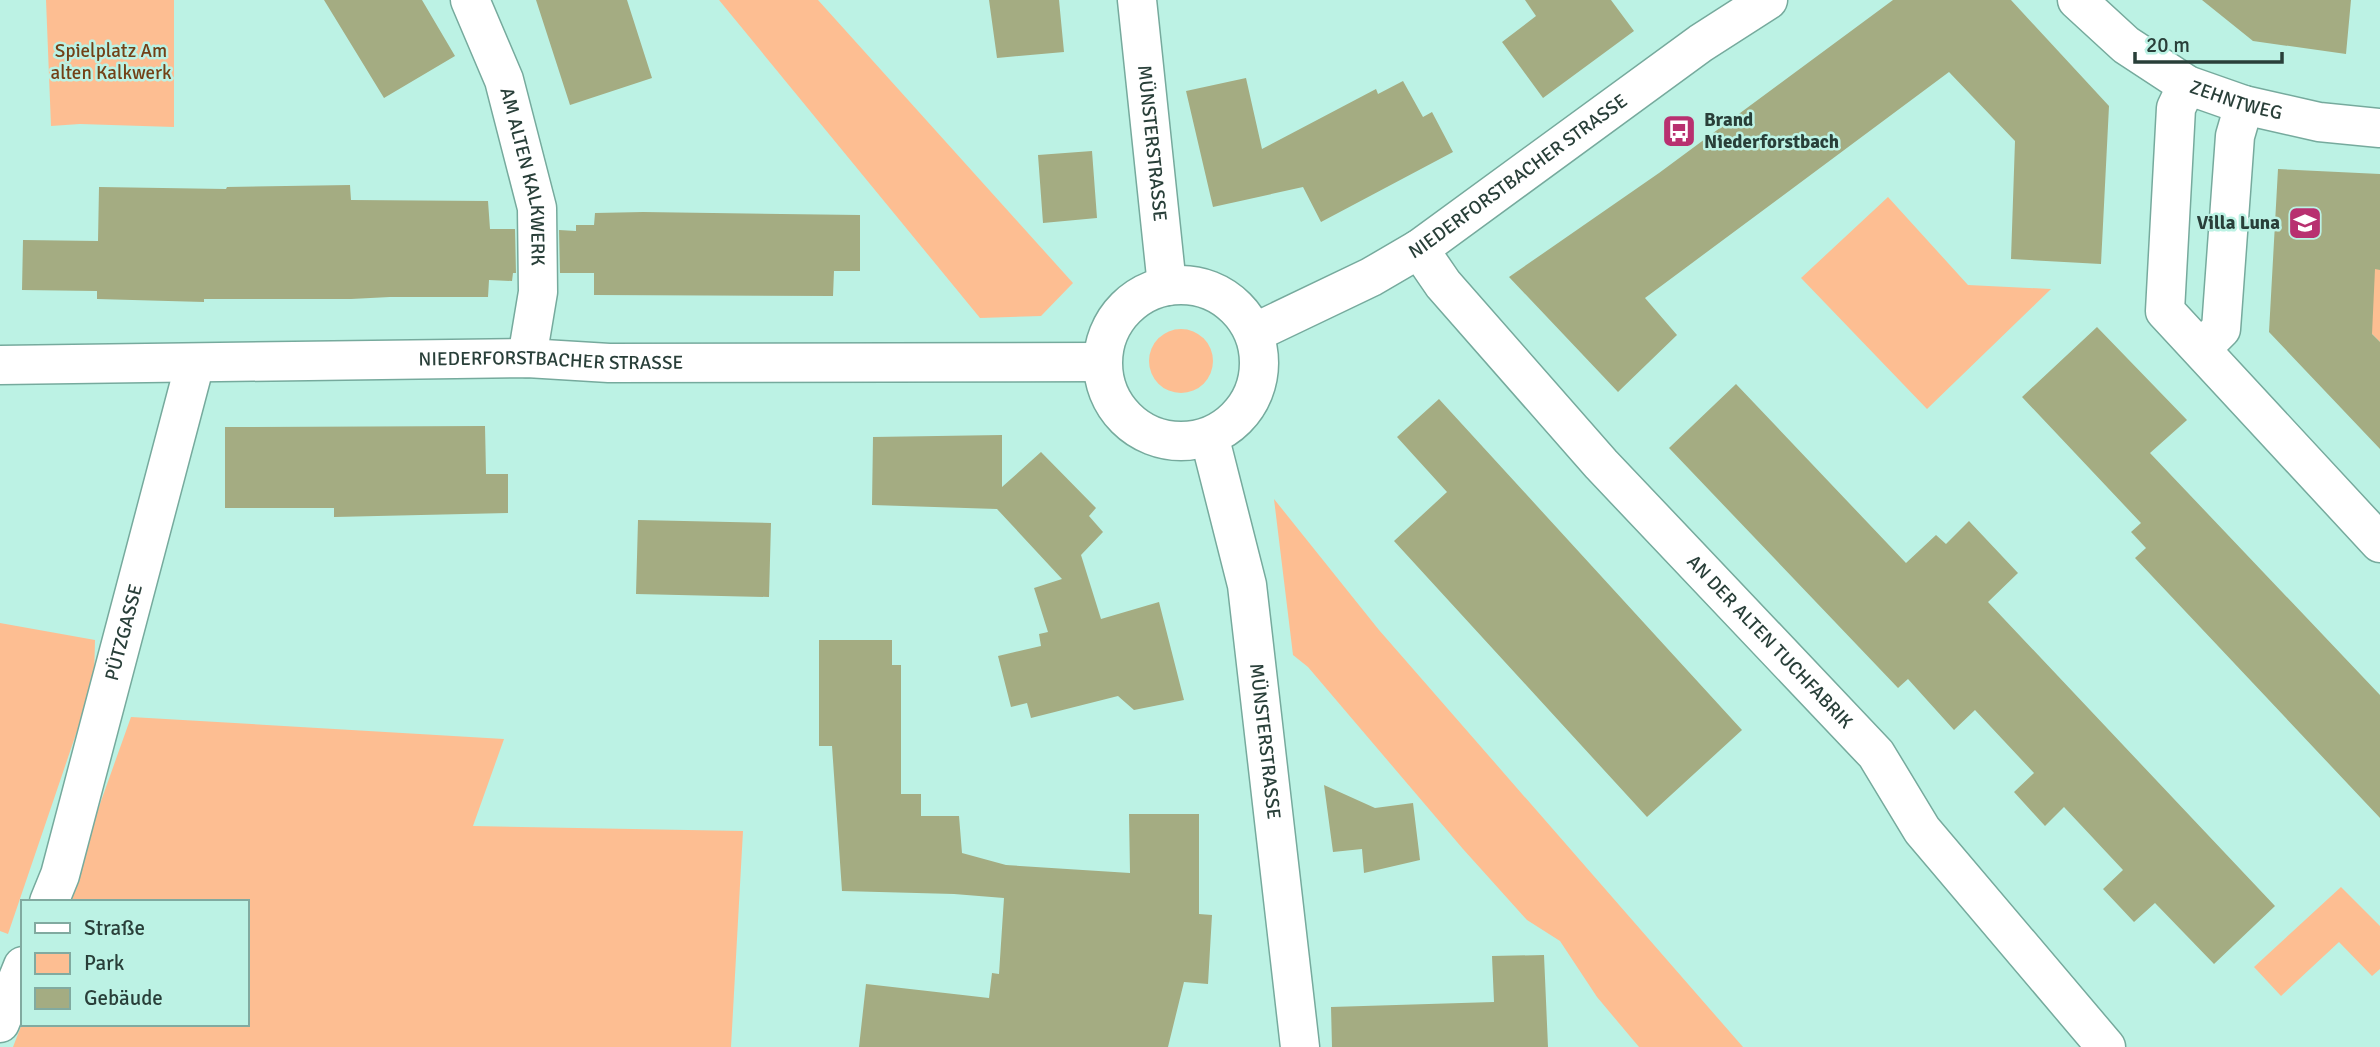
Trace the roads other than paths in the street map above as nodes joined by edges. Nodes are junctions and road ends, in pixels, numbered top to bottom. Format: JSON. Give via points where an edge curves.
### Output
{"nodes":[{"id":1,"x":470,"y":0,"type":"edge"},
{"id":2,"x":1137,"y":0,"type":"edge"},
{"id":3,"x":1768,"y":0,"type":"edge"},
{"id":4,"x":2077,"y":0,"type":"edge"},
{"id":5,"x":2187,"y":85,"type":"junction"},
{"id":6,"x":2244,"y":105,"type":"junction"},
{"id":7,"x":2380,"y":128,"type":"edge"},
{"id":8,"x":1419,"y":249,"type":"junction"},
{"id":9,"x":1167,"y":286,"type":"junction"},
{"id":10,"x":1254,"y":332,"type":"junction"},
{"id":11,"x":2201,"y":349,"type":"junction"},
{"id":12,"x":527,"y":358,"type":"junction"},
{"id":13,"x":1101,"y":362,"type":"junction"},
{"id":14,"x":195,"y":363,"type":"junction"},
{"id":15,"x":0,"y":365,"type":"edge"},
{"id":16,"x":1210,"y":439,"type":"junction"},
{"id":17,"x":2380,"y":543,"type":"edge"},
{"id":18,"x":50,"y":900,"type":"edge"},
{"id":19,"x":21,"y":972,"type":"edge"},
{"id":20,"x":0,"y":1023,"type":"edge"},
{"id":21,"x":1300,"y":1047,"type":"edge"},
{"id":22,"x":2106,"y":1047,"type":"edge"}],
"edges":[{"from":1,"to":12,"type":"street","name":"AM ALTEN KALKWERK","via":[[504,80],[537,208],[538,292]]},
{"from":2,"to":9,"type":"street","name":"MÜNSTERSTRASSE"},
{"from":3,"to":8,"type":"street","name":"NIEDERFORSTBACHER STRASSE","via":[[1701,43]]},
{"from":4,"to":5,"type":"street","name":"ZEHNTWEG","via":[[2126,45]]},
{"from":5,"to":6,"type":"street","name":"ZEHNTWEG"},
{"from":5,"to":11,"type":"street","via":[[2176,108],[2165,311]]},
{"from":6,"to":7,"type":"street","name":"ZEHNTWEG","via":[[2319,122]]},
{"from":6,"to":11,"type":"street","via":[[2235,136],[2221,329]]},
{"from":8,"to":10,"type":"street","name":"NIEDERFORSTBACHER STRASSE"},
{"from":8,"to":22,"type":"street","name":"AN DER ALTEN TUCHFABRIK","via":[[1443,284],[1601,464],[1876,754],[1922,830]]},
{"from":9,"to":10,"type":"street","via":[[1194,286],[1219,293],[1240,310]]},
{"from":9,"to":13,"type":"street","via":[[1141,296],[1121,311],[1106,334]]},
{"from":10,"to":16,"type":"street","via":[[1261,364],[1254,395],[1234,422]]},
{"from":11,"to":17,"type":"street"},
{"from":12,"to":13,"type":"street","name":"NIEDERFORSTBACHER STRASSE","via":[[609,363]]},
{"from":12,"to":14,"type":"street","name":"NIEDERFORSTBACHER STRASSE"},
{"from":13,"to":16,"type":"street","via":[[1109,396],[1132,424],[1156,438],[1180,443]]},
{"from":14,"to":15,"type":"street","name":"NIEDERFORSTBACHER STRASSE"},
{"from":14,"to":18,"type":"street","name":"PÜTZGASSE"},
{"from":16,"to":21,"type":"street","name":"MÜNSTERSTRASSE","via":[[1247,585]]},
{"from":19,"to":20,"type":"street"}]}
